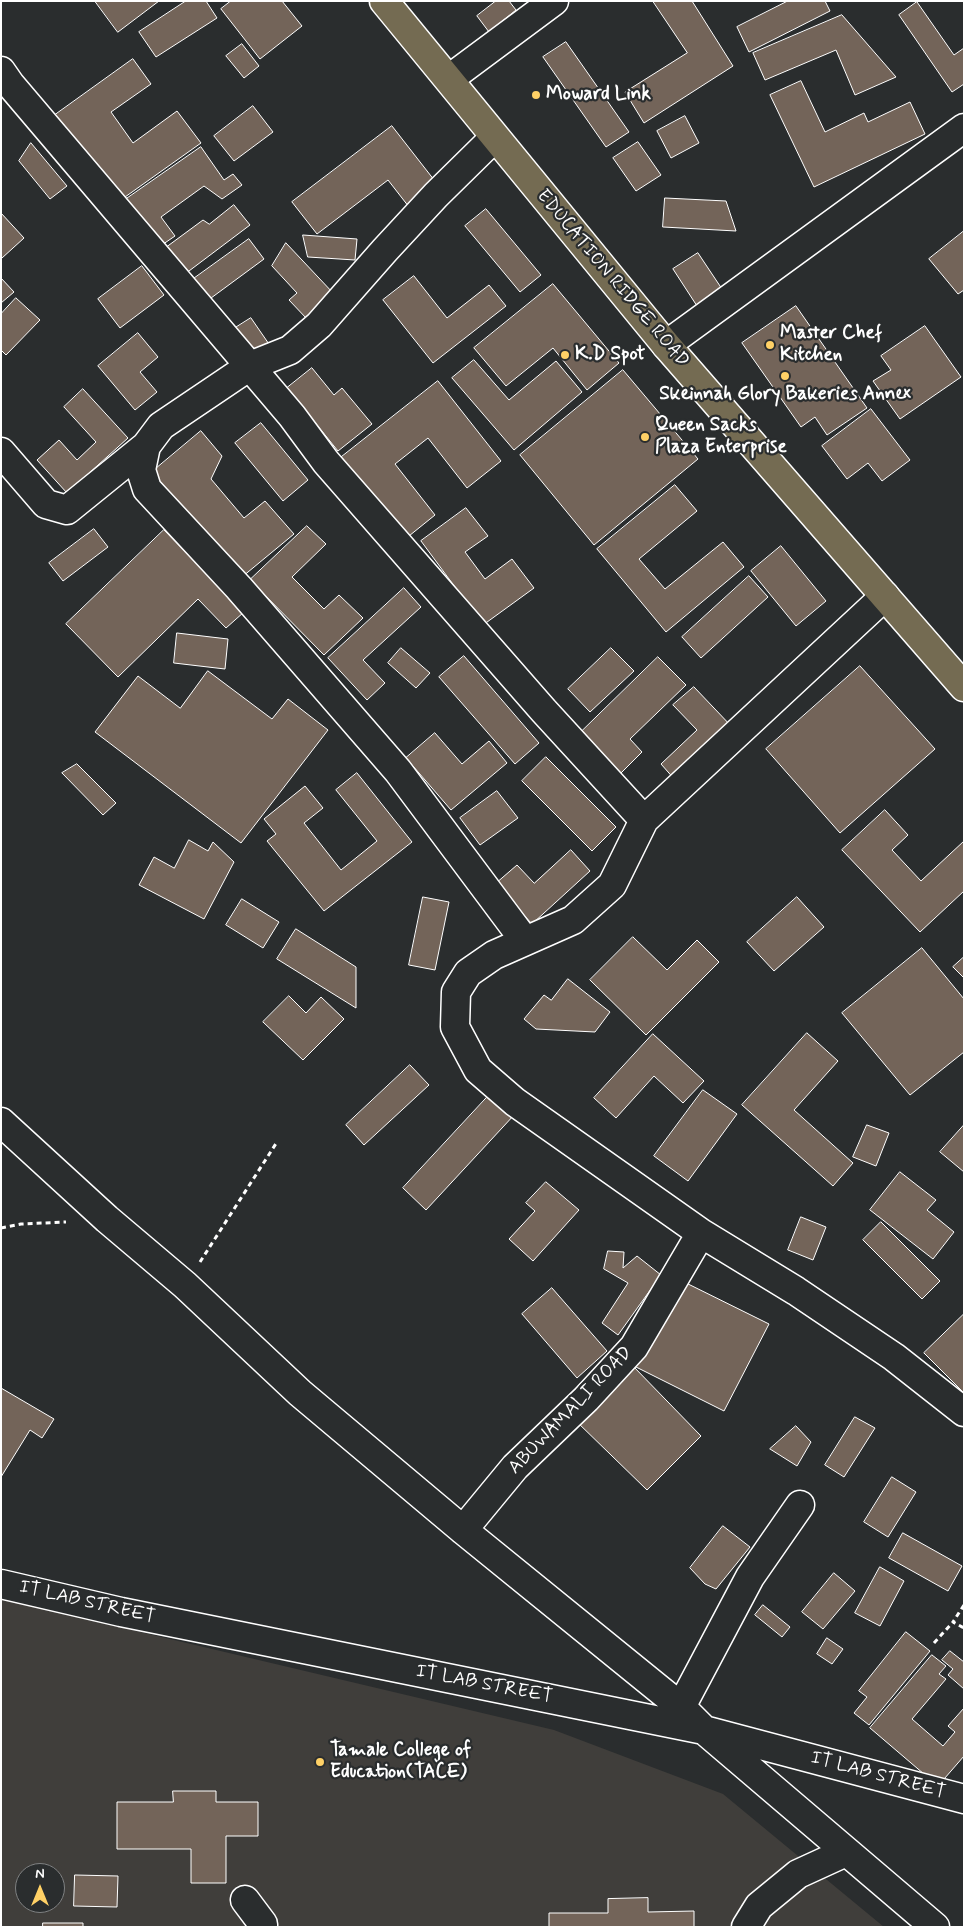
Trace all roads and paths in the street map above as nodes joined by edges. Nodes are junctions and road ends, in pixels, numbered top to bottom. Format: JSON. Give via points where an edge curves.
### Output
{"nodes":[{"id":1,"x":384,"y":1,"type":"edge"},
{"id":2,"x":554,"y":1,"type":"edge"},
{"id":3,"x":1,"y":70,"type":"edge"},
{"id":4,"x":448,"y":79,"type":"junction"},
{"id":5,"x":964,"y":128,"type":"edge"},
{"id":6,"x":494,"y":138,"type":"junction"},
{"id":7,"x":666,"y":346,"type":"junction"},
{"id":8,"x":250,"y":366,"type":"junction"},
{"id":9,"x":146,"y":446,"type":"junction"},
{"id":10,"x":1,"y":452,"type":"edge"},
{"id":11,"x":885,"y":596,"type":"junction"},
{"id":12,"x":964,"y":687,"type":"edge"},
{"id":13,"x":644,"y":820,"type":"junction"},
{"id":14,"x":525,"y":941,"type":"junction"},
{"id":15,"x":1,"y":1122,"type":"edge"},
{"id":16,"x":277,"y":1142,"type":"dead end"},
{"id":17,"x":107,"y":1219,"type":"junction"},
{"id":18,"x":1,"y":1228,"type":"edge"},
{"id":19,"x":701,"y":1233,"type":"junction"},
{"id":20,"x":185,"y":1285,"type":"junction"},
{"id":21,"x":964,"y":1412,"type":"edge"},
{"id":22,"x":800,"y":1505,"type":"dead end"},
{"id":23,"x":463,"y":1530,"type":"junction"},
{"id":24,"x":1,"y":1584,"type":"edge"},
{"id":25,"x":964,"y":1605,"type":"edge"},
{"id":26,"x":952,"y":1622,"type":"junction"},
{"id":27,"x":964,"y":1628,"type":"edge"},
{"id":28,"x":934,"y":1643,"type":"dead end"},
{"id":29,"x":681,"y":1707,"type":"junction"},
{"id":30,"x":704,"y":1730,"type":"junction"},
{"id":31,"x":964,"y":1799,"type":"edge"},
{"id":32,"x":846,"y":1852,"type":"junction"},
{"id":33,"x":245,"y":1900,"type":"dead end"},
{"id":34,"x":263,"y":1927,"type":"edge"},
{"id":35,"x":746,"y":1927,"type":"edge"},
{"id":36,"x":935,"y":1927,"type":"edge"}],
"edges":[{"from":1,"to":4,"type":"main road","name":"EDUCATION RIDGE ROAD"},
{"from":2,"to":4,"type":"street"},
{"from":3,"to":8,"type":"street"},
{"from":4,"to":6,"type":"main road","name":"EDUCATION RIDGE ROAD"},
{"from":5,"to":7,"type":"street"},
{"from":6,"to":7,"type":"main road","name":"EDUCATION RIDGE ROAD"},
{"from":6,"to":8,"type":"street","via":[[392,243],[319,325],[290,350]]},
{"from":7,"to":11,"type":"main road","name":"EDUCATION RIDGE ROAD"},
{"from":8,"to":9,"type":"street","via":[[162,426]]},
{"from":8,"to":13,"type":"street","via":[[326,462]]},
{"from":9,"to":10,"type":"street","via":[[67,510],[46,504]]},
{"from":9,"to":14,"type":"street","via":[[141,470],[148,489],[398,771]]},
{"from":11,"to":12,"type":"main road","name":"EDUCATION RIDGE ROAD"},
{"from":11,"to":13,"type":"street"},
{"from":13,"to":14,"type":"street","via":[[612,885],[573,920]]},
{"from":14,"to":19,"type":"street","via":[[494,955],[468,973],[456,992],[455,1027],[478,1070],[515,1102]]},
{"from":15,"to":17,"type":"street"},
{"from":16,"to":20,"type":"path"},
{"from":17,"to":18,"type":"path"},
{"from":17,"to":20,"type":"street"},
{"from":19,"to":21,"type":"street","via":[[796,1291],[894,1357]]},
{"from":19,"to":23,"type":"street","name":"ABUWAMALI ROAD","via":[[634,1348],[515,1467]]},
{"from":20,"to":23,"type":"street","via":[[300,1393]]},
{"from":22,"to":29,"type":"street","via":[[750,1577]]},
{"from":23,"to":29,"type":"street"},
{"from":24,"to":30,"type":"street","name":"IT LAB STREET","via":[[121,1612]]},
{"from":25,"to":26,"type":"path"},
{"from":26,"to":27,"type":"path"},
{"from":26,"to":28,"type":"path"},
{"from":29,"to":30,"type":"street"},
{"from":30,"to":31,"type":"street","name":"IT LAB STREET"},
{"from":30,"to":32,"type":"street"},
{"from":32,"to":35,"type":"street","via":[[798,1874],[759,1906]]},
{"from":32,"to":36,"type":"street"},
{"from":33,"to":34,"type":"street"}]}
